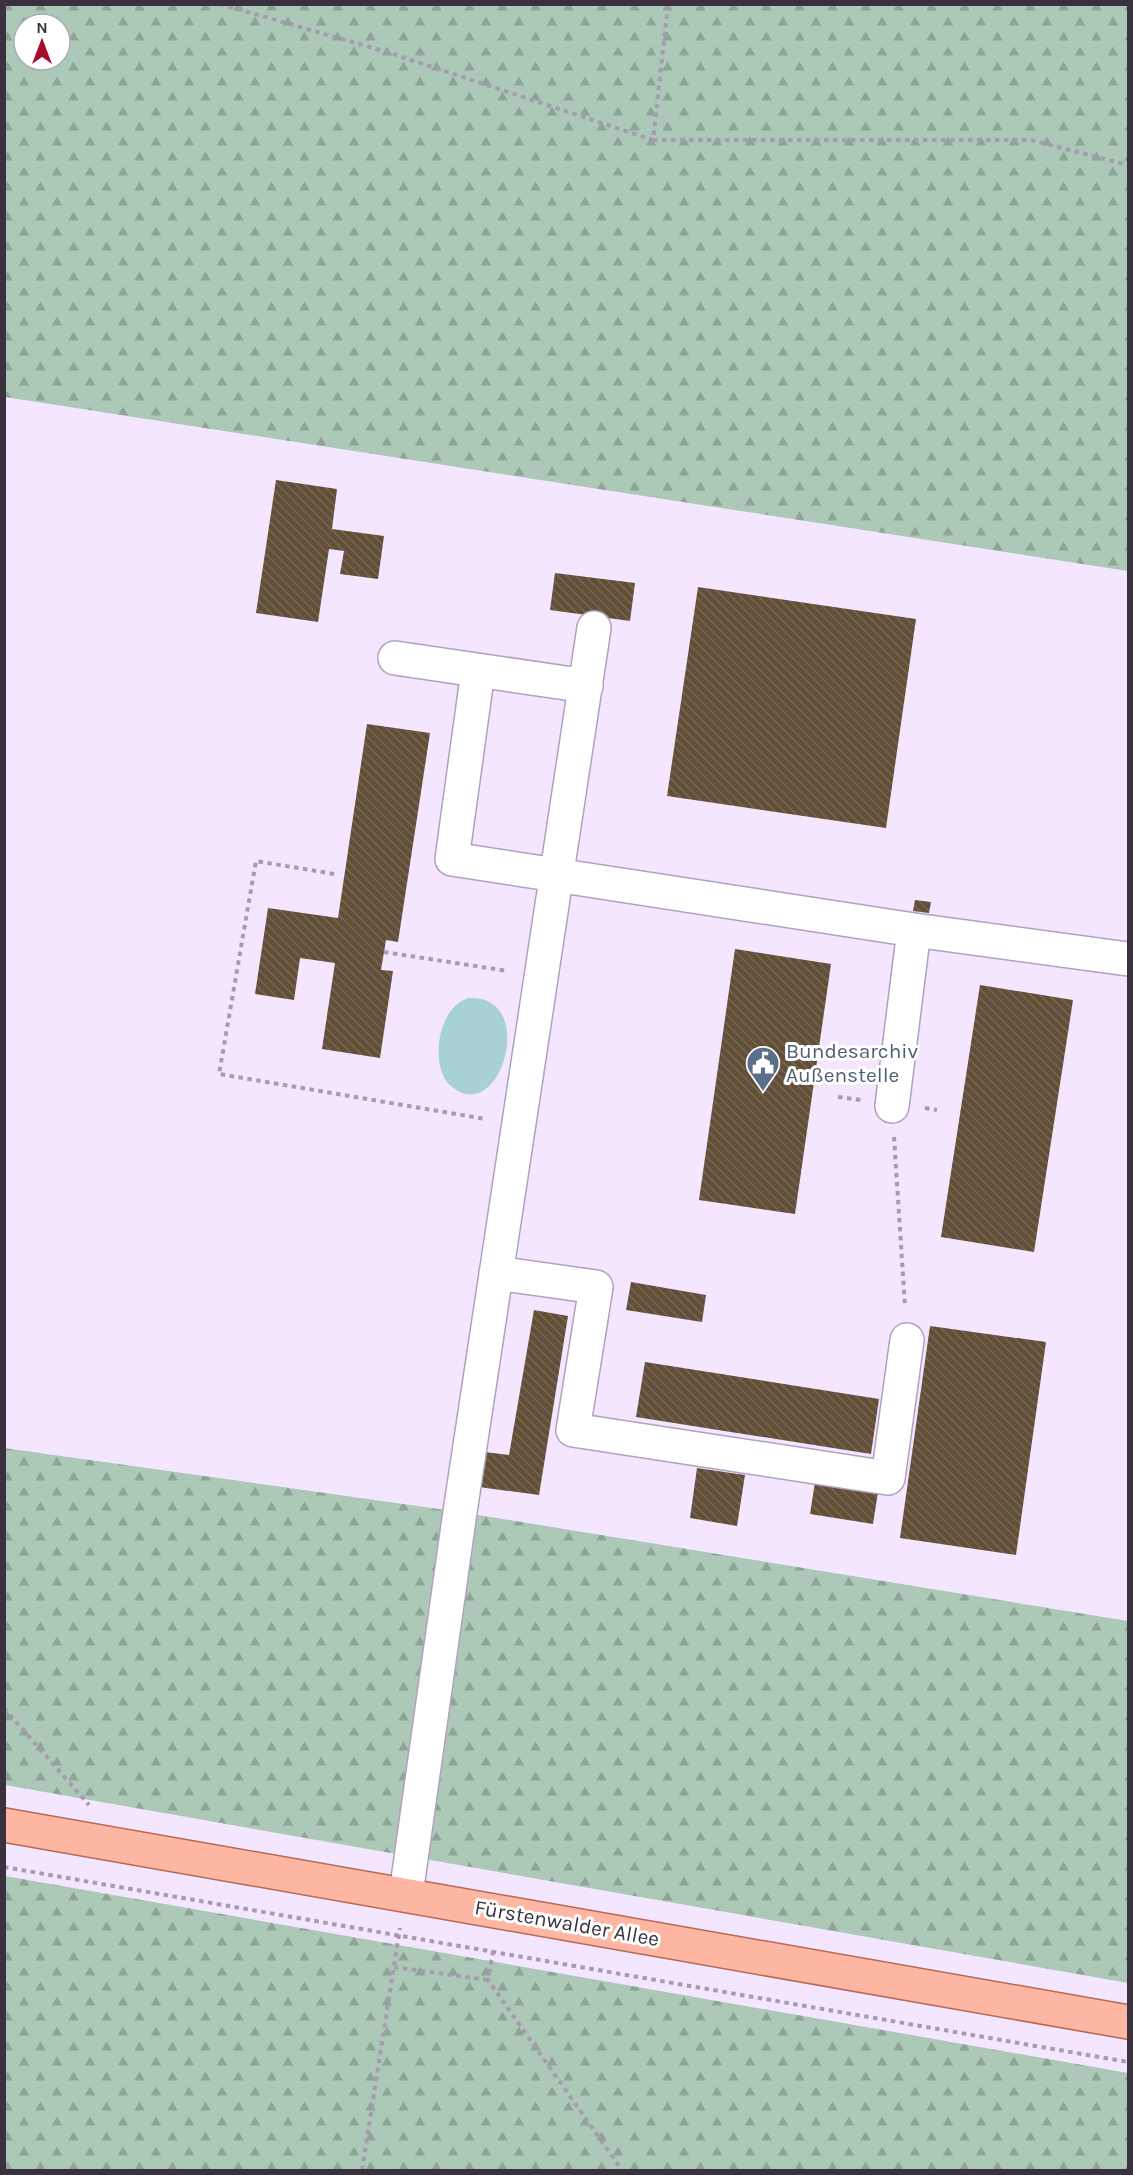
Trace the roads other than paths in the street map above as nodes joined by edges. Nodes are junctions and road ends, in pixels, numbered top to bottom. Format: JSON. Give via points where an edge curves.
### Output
{"nodes":[{"id":1,"x":594,"y":628,"type":"dead end"},
{"id":2,"x":395,"y":658,"type":"dead end"},
{"id":3,"x":478,"y":671,"type":"junction"},
{"id":4,"x":586,"y":686,"type":"junction"},
{"id":5,"x":557,"y":877,"type":"junction"},
{"id":6,"x":914,"y":930,"type":"junction"},
{"id":7,"x":1128,"y":959,"type":"edge"},
{"id":8,"x":892,"y":1106,"type":"road end"},
{"id":9,"x":496,"y":1273,"type":"junction"},
{"id":10,"x":907,"y":1340,"type":"road end"},
{"id":11,"x":4,"y":1825,"type":"edge"},
{"id":12,"x":406,"y":1894,"type":"junction"},
{"id":13,"x":1128,"y":2022,"type":"edge"}],
"edges":[{"from":1,"to":4,"type":"lane"},
{"from":2,"to":3,"type":"lane"},
{"from":3,"to":4,"type":"lane"},
{"from":3,"to":5,"type":"lane","via":[[452,859]]},
{"from":4,"to":5,"type":"lane"},
{"from":5,"to":6,"type":"lane"},
{"from":5,"to":9,"type":"lane"},
{"from":6,"to":7,"type":"lane"},
{"from":6,"to":8,"type":"lane"},
{"from":9,"to":10,"type":"lane","via":[[596,1287],[573,1430],[888,1478]]},
{"from":9,"to":12,"type":"lane"},
{"from":11,"to":12,"type":"main road","name":"Fürstenwalder Allee"},
{"from":12,"to":13,"type":"main road","name":"Fürstenwalder Allee"}]}
